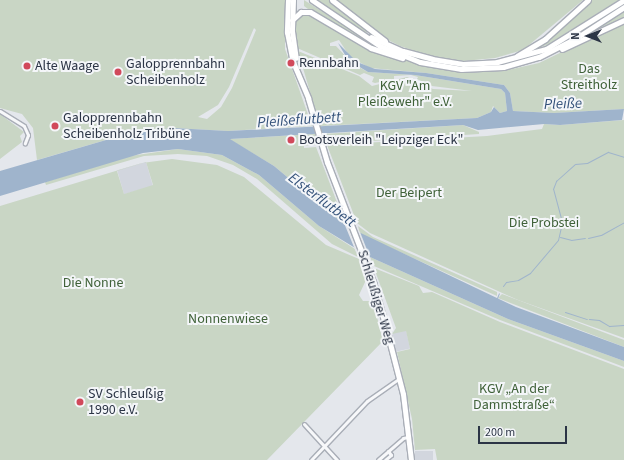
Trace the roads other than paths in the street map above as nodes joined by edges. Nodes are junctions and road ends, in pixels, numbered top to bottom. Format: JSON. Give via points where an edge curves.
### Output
{"nodes":[{"id":1,"x":288,"y":0,"type":"edge"},
{"id":2,"x":294,"y":0,"type":"edge"},
{"id":3,"x":332,"y":0,"type":"edge"},
{"id":4,"x":588,"y":0,"type":"edge"},
{"id":5,"x":624,"y":0,"type":"edge"},
{"id":6,"x":313,"y":1,"type":"edge"},
{"id":7,"x":624,"y":7,"type":"edge"},
{"id":8,"x":292,"y":20,"type":"junction"},
{"id":9,"x":624,"y":20,"type":"edge"},
{"id":10,"x":346,"y":24,"type":"junction"},
{"id":11,"x":396,"y":49,"type":"junction"},
{"id":12,"x":550,"y":53,"type":"junction"},
{"id":13,"x":508,"y":60,"type":"junction"},
{"id":14,"x":420,"y":62,"type":"junction"},
{"id":15,"x":298,"y":71,"type":"junction"},
{"id":16,"x":0,"y":111,"type":"edge"},
{"id":17,"x":25,"y":143,"type":"dead end"},
{"id":18,"x":399,"y":379,"type":"junction"},
{"id":19,"x":304,"y":424,"type":"dead end"},
{"id":20,"x":410,"y":437,"type":"junction"},
{"id":21,"x":325,"y":448,"type":"junction"},
{"id":22,"x":388,"y":451,"type":"junction"},
{"id":23,"x":311,"y":460,"type":"edge"},
{"id":24,"x":337,"y":460,"type":"edge"},
{"id":25,"x":378,"y":460,"type":"edge"},
{"id":26,"x":385,"y":460,"type":"edge"},
{"id":27,"x":411,"y":460,"type":"edge"}],
"edges":[{"from":1,"to":15,"type":"main road","name":"Schleußiger Weg","via":[[288,40]]},
{"from":2,"to":8,"type":"main road","name":"Schleußiger Weg"},
{"from":3,"to":11,"type":"main road"},
{"from":4,"to":13,"type":"main road","via":[[540,43]]},
{"from":5,"to":13,"type":"main road","via":[[557,43]]},
{"from":6,"to":10,"type":"main road"},
{"from":7,"to":12,"type":"main road"},
{"from":8,"to":14,"type":"main road","via":[[301,12],[307,11],[371,48]]},
{"from":8,"to":15,"type":"main road","name":"Schleußiger Weg"},
{"from":9,"to":12,"type":"main road"},
{"from":10,"to":11,"type":"main road"},
{"from":10,"to":14,"type":"main road","via":[[380,46]]},
{"from":11,"to":13,"type":"main road","via":[[457,63]]},
{"from":12,"to":14,"type":"main road","via":[[521,63],[485,69],[462,69]]},
{"from":15,"to":18,"type":"main road","name":"Schleußiger Weg","via":[[321,142],[378,295]]},
{"from":16,"to":17,"type":"street","via":[[21,122],[28,135]]},
{"from":18,"to":20,"type":"main road","name":"Schleußiger Weg"},
{"from":18,"to":21,"type":"street","via":[[379,391]]},
{"from":19,"to":21,"type":"street"},
{"from":20,"to":22,"type":"street","via":[[403,438]]},
{"from":20,"to":27,"type":"main road","name":"Schleußiger Weg"},
{"from":21,"to":23,"type":"street"},
{"from":21,"to":24,"type":"street"},
{"from":22,"to":25,"type":"street"},
{"from":22,"to":26,"type":"street","via":[[391,455]]}]}
